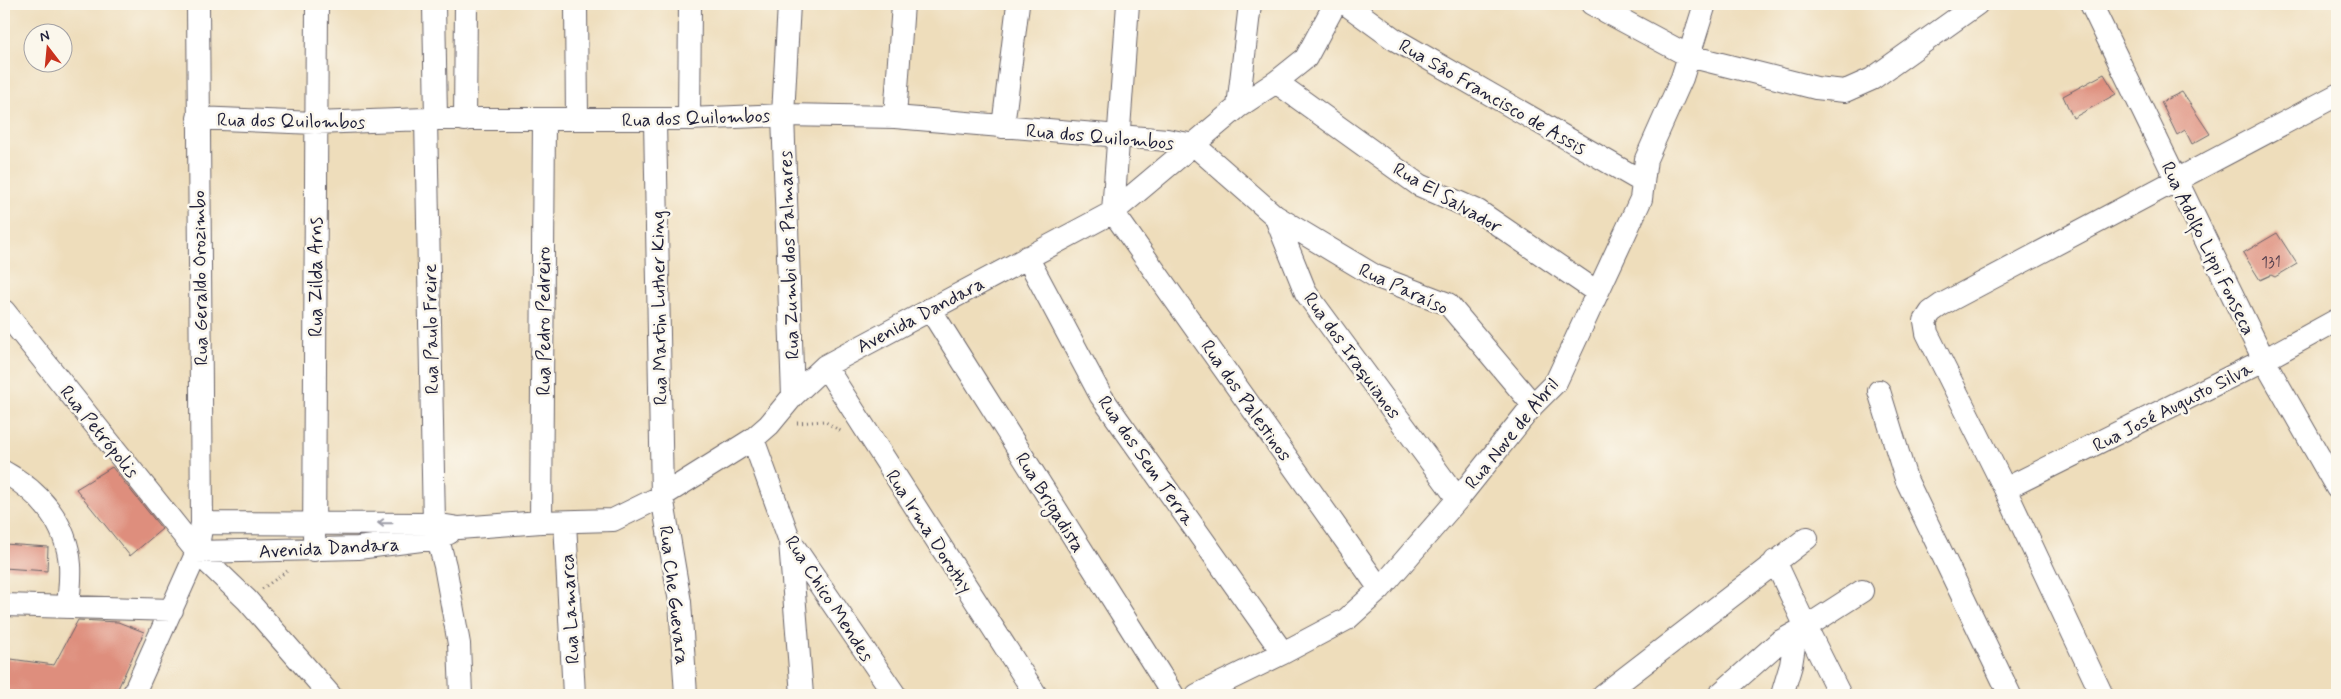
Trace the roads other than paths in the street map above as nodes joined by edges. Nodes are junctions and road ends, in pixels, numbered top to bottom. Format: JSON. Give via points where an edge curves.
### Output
{"nodes":[{"id":1,"x":198,"y":4,"type":"edge"},
{"id":2,"x":317,"y":4,"type":"edge"},
{"id":3,"x":434,"y":4,"type":"edge"},
{"id":4,"x":466,"y":4,"type":"edge"},
{"id":5,"x":576,"y":4,"type":"edge"},
{"id":6,"x":690,"y":4,"type":"edge"},
{"id":7,"x":789,"y":4,"type":"edge"},
{"id":8,"x":903,"y":4,"type":"edge"},
{"id":9,"x":1018,"y":4,"type":"edge"},
{"id":10,"x":1128,"y":4,"type":"edge"},
{"id":11,"x":1250,"y":4,"type":"edge"},
{"id":12,"x":1335,"y":4,"type":"edge"},
{"id":13,"x":1346,"y":4,"type":"edge"},
{"id":14,"x":1592,"y":4,"type":"edge"},
{"id":15,"x":1705,"y":4,"type":"edge"},
{"id":16,"x":1977,"y":4,"type":"edge"},
{"id":17,"x":2090,"y":4,"type":"edge"},
{"id":18,"x":1689,"y":56,"type":"junction"},
{"id":19,"x":1276,"y":82,"type":"junction"},
{"id":20,"x":2337,"y":95,"type":"edge"},
{"id":21,"x":1238,"y":107,"type":"junction"},
{"id":22,"x":784,"y":114,"type":"junction"},
{"id":23,"x":894,"y":117,"type":"junction"},
{"id":24,"x":198,"y":118,"type":"junction"},
{"id":25,"x":431,"y":119,"type":"junction"},
{"id":26,"x":576,"y":119,"type":"junction"},
{"id":27,"x":689,"y":119,"type":"junction"},
{"id":28,"x":465,"y":120,"type":"junction"},
{"id":29,"x":544,"y":120,"type":"junction"},
{"id":30,"x":655,"y":120,"type":"junction"},
{"id":31,"x":315,"y":122,"type":"junction"},
{"id":32,"x":1003,"y":127,"type":"junction"},
{"id":33,"x":1118,"y":137,"type":"junction"},
{"id":34,"x":1194,"y":145,"type":"junction"},
{"id":35,"x":2175,"y":180,"type":"junction"},
{"id":36,"x":1643,"y":182,"type":"junction"},
{"id":37,"x":1113,"y":212,"type":"junction"},
{"id":38,"x":1275,"y":216,"type":"junction"},
{"id":39,"x":1027,"y":256,"type":"junction"},
{"id":40,"x":1597,"y":292,"type":"junction"},
{"id":41,"x":930,"y":309,"type":"junction"},
{"id":42,"x":4,"y":311,"type":"edge"},
{"id":43,"x":2337,"y":320,"type":"edge"},
{"id":44,"x":2264,"y":360,"type":"junction"},
{"id":45,"x":826,"y":366,"type":"junction"},
{"id":46,"x":1878,"y":390,"type":"dead end"},
{"id":47,"x":793,"y":396,"type":"junction"},
{"id":48,"x":1533,"y":405,"type":"junction"},
{"id":49,"x":761,"y":432,"type":"junction"},
{"id":50,"x":4,"y":472,"type":"edge"},
{"id":51,"x":2337,"y":488,"type":"edge"},
{"id":52,"x":2005,"y":490,"type":"junction"},
{"id":53,"x":662,"y":496,"type":"junction"},
{"id":54,"x":1458,"y":499,"type":"junction"},
{"id":55,"x":541,"y":522,"type":"junction"},
{"id":56,"x":565,"y":522,"type":"junction"},
{"id":57,"x":202,"y":523,"type":"junction"},
{"id":58,"x":314,"y":524,"type":"junction"},
{"id":59,"x":435,"y":531,"type":"junction"},
{"id":60,"x":1807,"y":538,"type":"dead end"},
{"id":61,"x":790,"y":541,"type":"junction"},
{"id":62,"x":314,"y":550,"type":"junction"},
{"id":63,"x":197,"y":552,"type":"junction"},
{"id":64,"x":1775,"y":561,"type":"junction"},
{"id":65,"x":1380,"y":589,"type":"junction"},
{"id":66,"x":1862,"y":591,"type":"dead end"},
{"id":67,"x":4,"y":604,"type":"edge"},
{"id":68,"x":68,"y":607,"type":"junction"},
{"id":69,"x":172,"y":610,"type":"junction"},
{"id":70,"x":1801,"y":630,"type":"junction"},
{"id":71,"x":1283,"y":653,"type":"junction"},
{"id":72,"x":133,"y":695,"type":"edge"},
{"id":73,"x":330,"y":695,"type":"edge"},
{"id":74,"x":461,"y":695,"type":"edge"},
{"id":75,"x":574,"y":695,"type":"edge"},
{"id":76,"x":686,"y":695,"type":"edge"},
{"id":77,"x":802,"y":695,"type":"edge"},
{"id":78,"x":895,"y":695,"type":"edge"},
{"id":79,"x":1036,"y":695,"type":"edge"},
{"id":80,"x":1173,"y":695,"type":"edge"},
{"id":81,"x":1197,"y":695,"type":"edge"},
{"id":82,"x":1603,"y":695,"type":"edge"},
{"id":83,"x":1719,"y":695,"type":"edge"},
{"id":84,"x":1782,"y":695,"type":"edge"},
{"id":85,"x":1840,"y":695,"type":"edge"},
{"id":86,"x":2010,"y":695,"type":"edge"},
{"id":87,"x":2102,"y":695,"type":"edge"}],
"edges":[{"from":1,"to":24,"type":"street","name":"Rua Geraldo Orozimbo"},
{"from":2,"to":31,"type":"street","name":"Rua Zilda Arns"},
{"from":3,"to":25,"type":"street","name":"Rua Paulo Freire"},
{"from":4,"to":28,"type":"street"},
{"from":5,"to":26,"type":"street"},
{"from":6,"to":27,"type":"street"},
{"from":7,"to":22,"type":"street","name":"Rua Zumbi dos Palmares"},
{"from":8,"to":23,"type":"street"},
{"from":9,"to":32,"type":"street"},
{"from":10,"to":33,"type":"street"},
{"from":11,"to":21,"type":"street"},
{"from":12,"to":19,"type":"street","name":"Avenida Dandara","via":[[1306,58]]},
{"from":13,"to":36,"type":"street","name":"Rua Sâo Francisco de Assis","via":[[1394,39]]},
{"from":14,"to":18,"type":"street"},
{"from":15,"to":18,"type":"street","name":"Rua Nove de Abril"},
{"from":16,"to":18,"type":"street","via":[[1872,79],[1845,91],[1816,88]]},
{"from":17,"to":35,"type":"street","name":"Rua Adolfo Lippi Fonseca"},
{"from":18,"to":36,"type":"street","name":"Rua Nove de Abril","via":[[1646,159]]},
{"from":19,"to":21,"type":"street","name":"Avenida Dandara"},
{"from":19,"to":40,"type":"street","name":"Rua El Salvador","via":[[1419,185],[1478,211]]},
{"from":20,"to":35,"type":"street"},
{"from":21,"to":34,"type":"street","name":"Avenida Dandara"},
{"from":22,"to":23,"type":"street","name":"Rua dos Quilombos"},
{"from":22,"to":27,"type":"street","name":"Rua dos Quilombos"},
{"from":22,"to":47,"type":"street","name":"Rua Zumbi dos Palmares"},
{"from":23,"to":32,"type":"street","name":"Rua dos Quilombos"},
{"from":24,"to":31,"type":"street","name":"Rua dos Quilombos"},
{"from":24,"to":57,"type":"street","name":"Rua Geraldo Orozimbo"},
{"from":25,"to":28,"type":"street","name":"Rua dos Quilombos"},
{"from":25,"to":31,"type":"street","name":"Rua dos Quilombos"},
{"from":25,"to":59,"type":"street","name":"Rua Paulo Freire"},
{"from":26,"to":29,"type":"street","name":"Rua dos Quilombos"},
{"from":26,"to":30,"type":"street","name":"Rua dos Quilombos"},
{"from":27,"to":30,"type":"street","name":"Rua dos Quilombos"},
{"from":28,"to":29,"type":"street","name":"Rua dos Quilombos"},
{"from":29,"to":55,"type":"street","name":"Rua Pedro Pedreiro"},
{"from":30,"to":53,"type":"street","name":"Rua Martin Luther King"},
{"from":31,"to":58,"type":"street","name":"Rua Zilda Arns"},
{"from":32,"to":33,"type":"street","name":"Rua dos Quilombos"},
{"from":33,"to":34,"type":"street","name":"Rua dos Quilombos"},
{"from":33,"to":37,"type":"street"},
{"from":34,"to":37,"type":"street","name":"Avenida Dandara"},
{"from":34,"to":38,"type":"street","name":"Rua dos Iraquianos"},
{"from":35,"to":44,"type":"street","name":"Rua Adolfo Lippi Fonseca"},
{"from":35,"to":52,"type":"street","via":[[1941,306],[1925,321],[1927,334]]},
{"from":36,"to":40,"type":"street","name":"Rua Nove de Abril","via":[[1641,199]]},
{"from":37,"to":39,"type":"street","name":"Avenida Dandara"},
{"from":37,"to":65,"type":"street","name":"Rua dos Palestinos"},
{"from":38,"to":48,"type":"street","name":"Rua Paraíso","via":[[1374,276],[1448,304]]},
{"from":38,"to":54,"type":"street","name":"Rua dos Iraquianos","via":[[1306,293]]},
{"from":39,"to":41,"type":"street","name":"Avenida Dandara"},
{"from":39,"to":71,"type":"street","name":"Rua dos Sem Terra","via":[[1101,396]]},
{"from":40,"to":48,"type":"street","name":"Rua Nove de Abril","via":[[1556,382]]},
{"from":41,"to":45,"type":"street","name":"Avenida Dandara"},
{"from":41,"to":80,"type":"street","name":"Rua Brigadista"},
{"from":42,"to":63,"type":"street","name":"Rua Petrópolis"},
{"from":43,"to":44,"type":"street","name":"Rua José Augusto Silva"},
{"from":44,"to":51,"type":"street","name":"Rua Adolfo Lippi Fonseca"},
{"from":44,"to":52,"type":"street","name":"Rua José Augusto Silva"},
{"from":45,"to":47,"type":"street","name":"Avenida Dandara"},
{"from":45,"to":79,"type":"street","name":"Rua Irma Dorothy"},
{"from":46,"to":86,"type":"street","via":[[1906,479]]},
{"from":47,"to":49,"type":"street","name":"Avenida Dandara"},
{"from":48,"to":54,"type":"street","name":"Rua Nove de Abril"},
{"from":49,"to":53,"type":"street","name":"Avenida Dandara"},
{"from":49,"to":61,"type":"street","name":"Rua Chico Mendes"},
{"from":50,"to":68,"type":"street","via":[[16,478],[51,510],[66,538],[70,565]]},
{"from":52,"to":87,"type":"street"},
{"from":53,"to":56,"type":"street","name":"Avenida Dandara","via":[[612,520]]},
{"from":53,"to":76,"type":"street","name":"Rua Che Guevara","via":[[680,602]]},
{"from":54,"to":65,"type":"street","name":"Rua Nove de Abril"},
{"from":55,"to":56,"type":"street","name":"Avenida Dandara"},
{"from":55,"to":59,"type":"street","name":"Avenida Dandara"},
{"from":56,"to":75,"type":"street","name":"Rua Lamarca"},
{"from":57,"to":58,"type":"street","name":"Avenida Dandara"},
{"from":57,"to":63,"type":"street","name":"Rua Geraldo Orozimbo"},
{"from":59,"to":58,"type":"street","name":"Avenida Dandara","one_way":true},
{"from":58,"to":62,"type":"street","name":"Rua Zilda Arns"},
{"from":59,"to":62,"type":"street","name":"Avenida Dandara"},
{"from":59,"to":74,"type":"street","name":"Rua Paulo Freire","via":[[445,566],[459,644]]},
{"from":60,"to":64,"type":"street"},
{"from":61,"to":77,"type":"street"},
{"from":61,"to":78,"type":"street","name":"Rua Chico Mendes"},
{"from":62,"to":63,"type":"street","name":"Avenida Dandara"},
{"from":63,"to":69,"type":"street","name":"Rua Geraldo Orozimbo"},
{"from":63,"to":73,"type":"street","name":"Rua Petrópolis","via":[[247,600]]},
{"from":64,"to":70,"type":"street"},
{"from":64,"to":82,"type":"street"},
{"from":65,"to":71,"type":"street","name":"Rua Nove de Abril","via":[[1347,619]]},
{"from":66,"to":70,"type":"street"},
{"from":67,"to":68,"type":"street"},
{"from":68,"to":69,"type":"street"},
{"from":69,"to":72,"type":"street","name":"Rua Geraldo Orozimbo"},
{"from":70,"to":83,"type":"street","via":[[1779,642]]},
{"from":70,"to":84,"type":"street"},
{"from":70,"to":85,"type":"street"},
{"from":71,"to":81,"type":"street","name":"Rua Nove de Abril"}]}
